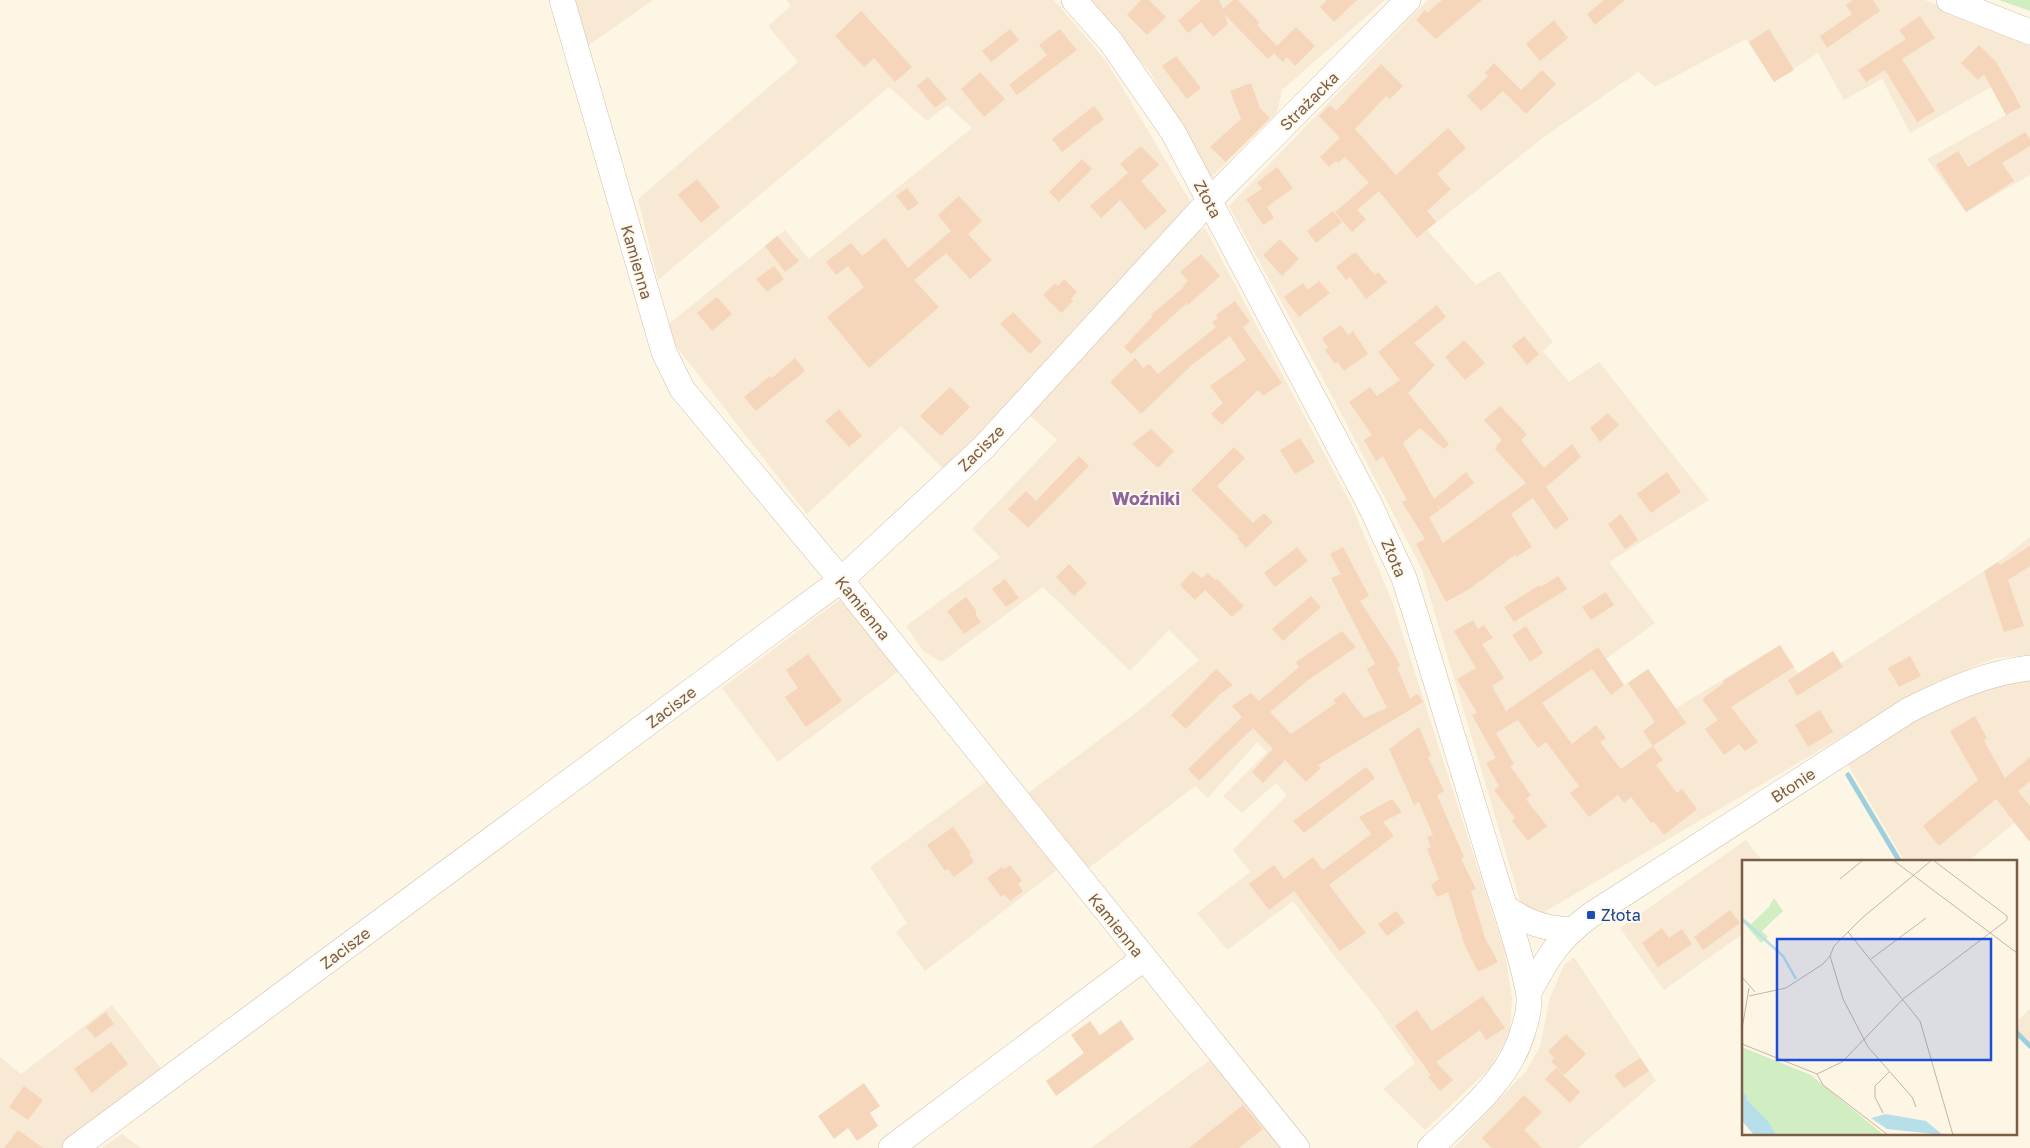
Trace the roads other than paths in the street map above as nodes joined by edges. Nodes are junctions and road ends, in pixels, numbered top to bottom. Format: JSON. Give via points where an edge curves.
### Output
{"nodes":[{"id":1,"x":562,"y":0,"type":"edge"},
{"id":2,"x":1074,"y":0,"type":"edge"},
{"id":3,"x":1408,"y":0,"type":"edge"},
{"id":4,"x":1949,"y":0,"type":"edge"},
{"id":5,"x":2030,"y":32,"type":"edge"},
{"id":6,"x":1209,"y":201,"type":"junction"},
{"id":7,"x":841,"y":580,"type":"junction"},
{"id":8,"x":2030,"y":668,"type":"edge"},
{"id":9,"x":1506,"y":908,"type":"junction"},
{"id":10,"x":1570,"y":930,"type":"junction"},
{"id":11,"x":1143,"y":959,"type":"junction"},
{"id":12,"x":1529,"y":992,"type":"junction"},
{"id":13,"x":75,"y":1148,"type":"edge"},
{"id":14,"x":891,"y":1148,"type":"edge"},
{"id":15,"x":1297,"y":1148,"type":"edge"},
{"id":16,"x":1430,"y":1148,"type":"edge"}],
"edges":[{"from":1,"to":7,"type":"street","name":"Kamienna","via":[[672,371],[682,389]]},
{"from":2,"to":6,"type":"street","name":"Złota","via":[[1111,42],[1173,132]]},
{"from":3,"to":6,"type":"street","name":"Strażacka"},
{"from":4,"to":5,"type":"street"},
{"from":6,"to":7,"type":"street","name":"Zacisze","via":[[984,447]]},
{"from":6,"to":9,"type":"street","name":"Złota","via":[[1370,504],[1404,578]]},
{"from":7,"to":11,"type":"street","name":"Kamienna"},
{"from":7,"to":13,"type":"street","name":"Zacisze"},
{"from":8,"to":10,"type":"street","name":"Błonie","via":[[1978,679],[1909,710]]},
{"from":9,"to":10,"type":"street","via":[[1527,922]]},
{"from":9,"to":12,"type":"street","name":"Złota"},
{"from":10,"to":12,"type":"street","name":"Błonie","via":[[1551,952]]},
{"from":11,"to":14,"type":"street"},
{"from":11,"to":15,"type":"street","name":"Kamienna"},
{"from":12,"to":16,"type":"street","name":"Złota","via":[[1524,1029],[1510,1062],[1462,1118]]}]}
